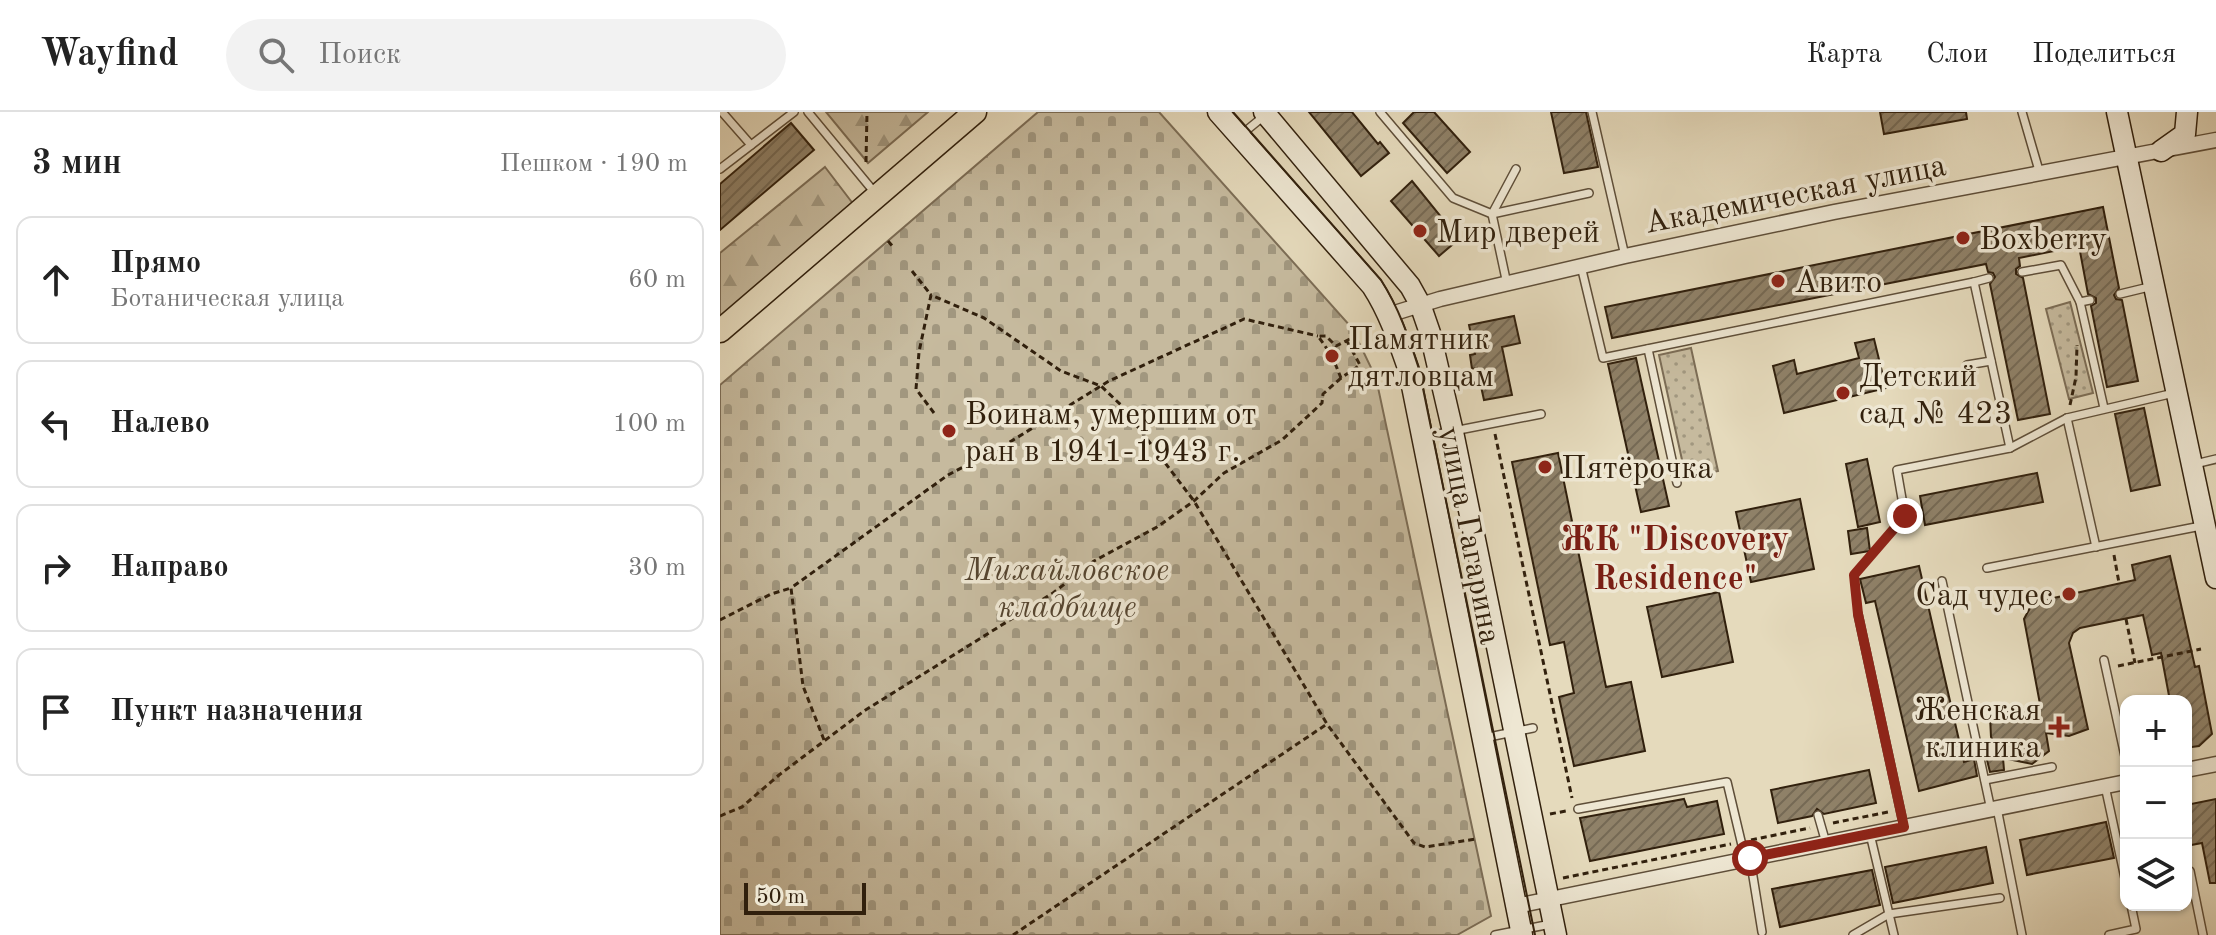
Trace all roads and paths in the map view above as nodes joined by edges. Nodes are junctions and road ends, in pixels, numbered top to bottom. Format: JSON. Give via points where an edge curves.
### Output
{"nodes":[{"id":1,"x":722,"y":112,"type":"edge"},
{"id":2,"x":794,"y":112,"type":"edge"},
{"id":3,"x":808,"y":112,"type":"edge"},
{"id":4,"x":867,"y":112,"type":"edge"},
{"id":5,"x":975,"y":112,"type":"edge"},
{"id":6,"x":1218,"y":112,"type":"edge"},
{"id":7,"x":1380,"y":112,"type":"edge"},
{"id":8,"x":1592,"y":112,"type":"edge"},
{"id":9,"x":2022,"y":112,"type":"edge"},
{"id":10,"x":2117,"y":112,"type":"edge"},
{"id":11,"x":2187,"y":112,"type":"edge"},
{"id":12,"x":1266,"y":113,"type":"edge"},
{"id":13,"x":1239,"y":136,"type":"junction"},
{"id":14,"x":2216,"y":140,"type":"edge"},
{"id":15,"x":751,"y":145,"type":"junction"},
{"id":16,"x":2161,"y":151,"type":"junction"},
{"id":17,"x":2126,"y":158,"type":"junction"},
{"id":18,"x":720,"y":169,"type":"edge"},
{"id":19,"x":1516,"y":169,"type":"dead end"},
{"id":20,"x":2040,"y":174,"type":"junction"},
{"id":21,"x":871,"y":188,"type":"junction"},
{"id":22,"x":1589,"y":193,"type":"dead end"},
{"id":23,"x":1492,"y":214,"type":"junction"},
{"id":24,"x":888,"y":241,"type":"dead end"},
{"id":25,"x":894,"y":248,"type":"dead end"},
{"id":26,"x":1625,"y":256,"type":"junction"},
{"id":27,"x":1581,"y":266,"type":"junction"},
{"id":28,"x":912,"y":271,"type":"dead end"},
{"id":29,"x":2022,"y":272,"type":"dead end"},
{"id":30,"x":1989,"y":278,"type":"dead end"},
{"id":31,"x":1974,"y":282,"type":"junction"},
{"id":32,"x":1507,"y":284,"type":"junction"},
{"id":33,"x":2153,"y":286,"type":"junction"},
{"id":34,"x":2120,"y":294,"type":"dead end"},
{"id":35,"x":931,"y":295,"type":"junction"},
{"id":36,"x":2090,"y":300,"type":"dead end"},
{"id":37,"x":2080,"y":302,"type":"junction"},
{"id":38,"x":1420,"y":304,"type":"junction"},
{"id":39,"x":1388,"y":315,"type":"junction"},
{"id":40,"x":720,"y":331,"type":"edge"},
{"id":41,"x":1318,"y":336,"type":"junction"},
{"id":42,"x":1356,"y":336,"type":"dead end"},
{"id":43,"x":2077,"y":337,"type":"dead end"},
{"id":44,"x":1347,"y":341,"type":"junction"},
{"id":45,"x":1648,"y":349,"type":"junction"},
{"id":46,"x":1991,"y":361,"type":"junction"},
{"id":47,"x":1967,"y":365,"type":"dead end"},
{"id":48,"x":1341,"y":378,"type":"junction"},
{"id":49,"x":1101,"y":386,"type":"junction"},
{"id":50,"x":2176,"y":393,"type":"junction"},
{"id":51,"x":2104,"y":408,"type":"junction"},
{"id":52,"x":934,"y":413,"type":"dead end"},
{"id":53,"x":1541,"y":414,"type":"dead end"},
{"id":54,"x":2067,"y":418,"type":"junction"},
{"id":55,"x":1493,"y":424,"type":"junction"},
{"id":56,"x":1453,"y":432,"type":"junction"},
{"id":57,"x":1421,"y":438,"type":"junction"},
{"id":58,"x":2010,"y":448,"type":"junction"},
{"id":59,"x":2216,"y":459,"type":"edge"},
{"id":60,"x":2192,"y":464,"type":"junction"},
{"id":61,"x":945,"y":467,"type":"dead end"},
{"id":62,"x":948,"y":475,"type":"junction"},
{"id":63,"x":1677,"y":483,"type":"dead end"},
{"id":64,"x":1194,"y":501,"type":"junction"},
{"id":65,"x":1905,"y":516,"type":"joint"},
{"id":66,"x":2205,"y":525,"type":"junction"},
{"id":67,"x":2112,"y":544,"type":"junction"},
{"id":68,"x":2096,"y":547,"type":"junction"},
{"id":69,"x":1987,"y":568,"type":"dead end"},
{"id":70,"x":2216,"y":578,"type":"edge"},
{"id":71,"x":1942,"y":581,"type":"dead end"},
{"id":72,"x":2119,"y":583,"type":"dead end"},
{"id":73,"x":791,"y":588,"type":"junction"},
{"id":74,"x":1858,"y":614,"type":"joint"},
{"id":75,"x":2126,"y":619,"type":"dead end"},
{"id":76,"x":720,"y":620,"type":"edge"},
{"id":77,"x":2201,"y":649,"type":"dead end"},
{"id":78,"x":2135,"y":663,"type":"junction"},
{"id":79,"x":2105,"y":664,"type":"joint"},
{"id":80,"x":1327,"y":724,"type":"junction"},
{"id":81,"x":1524,"y":730,"type":"junction"},
{"id":82,"x":2120,"y":733,"type":"edge"},
{"id":83,"x":1482,"y":739,"type":"junction"},
{"id":84,"x":824,"y":740,"type":"junction"},
{"id":85,"x":2216,"y":764,"type":"edge"},
{"id":86,"x":2052,"y":767,"type":"dead end"},
{"id":87,"x":2192,"y":769,"type":"edge"},
{"id":88,"x":1985,"y":780,"type":"junction"},
{"id":89,"x":2120,"y":783,"type":"edge"},
{"id":90,"x":2105,"y":786,"type":"junction"},
{"id":91,"x":1578,"y":809,"type":"dead end"},
{"id":92,"x":1994,"y":809,"type":"junction"},
{"id":93,"x":1550,"y":814,"type":"dead end"},
{"id":94,"x":1818,"y":815,"type":"dead end"},
{"id":95,"x":720,"y":816,"type":"edge"},
{"id":96,"x":1904,"y":827,"type":"junction"},
{"id":97,"x":1870,"y":834,"type":"junction"},
{"id":98,"x":1476,"y":839,"type":"dead end"},
{"id":99,"x":1826,"y":843,"type":"junction"},
{"id":100,"x":2120,"y":855,"type":"edge"},
{"id":101,"x":1748,"y":859,"type":"junction"},
{"id":102,"x":2192,"y":881,"type":"edge"},
{"id":103,"x":2000,"y":898,"type":"dead end"},
{"id":104,"x":1549,"y":900,"type":"junction"},
{"id":105,"x":1516,"y":906,"type":"junction"},
{"id":106,"x":2132,"y":911,"type":"edge"},
{"id":107,"x":1889,"y":914,"type":"junction"},
{"id":108,"x":1554,"y":929,"type":"edge"},
{"id":109,"x":1522,"y":932,"type":"edge"},
{"id":110,"x":1762,"y":932,"type":"dead end"},
{"id":111,"x":1013,"y":935,"type":"edge"},
{"id":112,"x":1495,"y":935,"type":"edge"},
{"id":113,"x":1853,"y":935,"type":"edge"},
{"id":114,"x":1894,"y":935,"type":"edge"},
{"id":115,"x":2022,"y":935,"type":"edge"},
{"id":116,"x":2109,"y":935,"type":"edge"},
{"id":117,"x":2203,"y":935,"type":"edge"}],
"edges":[{"from":1,"to":15,"type":"lane"},
{"from":2,"to":15,"type":"lane"},
{"from":3,"to":21,"type":"lane"},
{"from":4,"to":21,"type":"path"},
{"from":5,"to":21,"type":"main road"},
{"from":6,"to":13,"type":"main road","name":"улица Гагарина"},
{"from":7,"to":23,"type":"lane","via":[[1453,198]]},
{"from":8,"to":26,"type":"lane"},
{"from":9,"to":20,"type":"lane"},
{"from":10,"to":17,"type":"main road"},
{"from":11,"to":16,"type":"main road","via":[[2185,134]]},
{"from":12,"to":13,"type":"lane"},
{"from":12,"to":38,"type":"main road","name":"улица Гагарина","via":[[1397,269]]},
{"from":13,"to":39,"type":"main road","name":"улица Гагарина","via":[[1372,286]]},
{"from":14,"to":16,"type":"street","name":"Академическая улица"},
{"from":15,"to":18,"type":"lane"},
{"from":16,"to":17,"type":"street","name":"Академическая улица"},
{"from":17,"to":20,"type":"street","name":"Академическая улица"},
{"from":17,"to":33,"type":"main road"},
{"from":19,"to":23,"type":"lane"},
{"from":20,"to":26,"type":"street","name":"Академическая улица"},
{"from":21,"to":40,"type":"main road"},
{"from":22,"to":23,"type":"lane"},
{"from":23,"to":32,"type":"lane"},
{"from":24,"to":25,"type":"path"},
{"from":26,"to":27,"type":"street","name":"Академическая улица"},
{"from":27,"to":32,"type":"street","name":"Академическая улица"},
{"from":27,"to":45,"type":"lane","via":[[1603,358]]},
{"from":28,"to":35,"type":"path"},
{"from":29,"to":37,"type":"lane","via":[[2061,265]]},
{"from":30,"to":31,"type":"lane"},
{"from":31,"to":45,"type":"lane"},
{"from":31,"to":46,"type":"lane"},
{"from":32,"to":38,"type":"street","name":"Академическая улица"},
{"from":33,"to":34,"type":"lane"},
{"from":33,"to":50,"type":"main road"},
{"from":35,"to":49,"type":"path","via":[[984,318],[1061,371]]},
{"from":35,"to":52,"type":"path","via":[[916,389]]},
{"from":36,"to":37,"type":"lane"},
{"from":37,"to":51,"type":"lane"},
{"from":38,"to":39,"type":"street","name":"Академическая улица"},
{"from":38,"to":56,"type":"main road","name":"улица Гагарина"},
{"from":39,"to":57,"type":"main road","name":"улица Гагарина","via":[[1409,371]]},
{"from":41,"to":44,"type":"path","via":[[1336,346]]},
{"from":41,"to":48,"type":"path"},
{"from":41,"to":49,"type":"path","via":[[1244,319]]},
{"from":42,"to":44,"type":"path"},
{"from":43,"to":54,"type":"path"},
{"from":44,"to":48,"type":"path","via":[[1360,365]]},
{"from":45,"to":63,"type":"lane"},
{"from":46,"to":47,"type":"lane"},
{"from":46,"to":58,"type":"lane"},
{"from":48,"to":64,"type":"path","via":[[1282,440],[1224,473]]},
{"from":49,"to":62,"type":"path"},
{"from":49,"to":64,"type":"path"},
{"from":50,"to":51,"type":"lane"},
{"from":50,"to":60,"type":"main road"},
{"from":51,"to":54,"type":"lane"},
{"from":53,"to":55,"type":"lane"},
{"from":54,"to":58,"type":"lane"},
{"from":54,"to":68,"type":"lane"},
{"from":55,"to":56,"type":"lane"},
{"from":55,"to":93,"type":"path","via":[[1574,810]]},
{"from":56,"to":57,"type":"lane"},
{"from":56,"to":81,"type":"main road","name":"улица Гагарина"},
{"from":57,"to":83,"type":"main road","name":"улица Гагарина"},
{"from":58,"to":65,"type":"lane","via":[[1897,470]]},
{"from":59,"to":60,"type":"lane"},
{"from":60,"to":66,"type":"main road"},
{"from":61,"to":62,"type":"path"},
{"from":62,"to":73,"type":"path"},
{"from":64,"to":80,"type":"path"},
{"from":64,"to":84,"type":"path"},
{"from":65,"to":74,"type":"path","via":[[1854,575]]},
{"from":66,"to":67,"type":"lane"},
{"from":66,"to":70,"type":"main road"},
{"from":67,"to":68,"type":"lane"},
{"from":67,"to":72,"type":"path"},
{"from":68,"to":69,"type":"lane"},
{"from":71,"to":88,"type":"lane"},
{"from":73,"to":76,"type":"path"},
{"from":73,"to":84,"type":"path","via":[[803,686]]},
{"from":74,"to":96,"type":"lane"},
{"from":75,"to":78,"type":"path"},
{"from":77,"to":78,"type":"path"},
{"from":78,"to":79,"type":"path"},
{"from":79,"to":82,"type":"lane"},
{"from":80,"to":98,"type":"path","via":[[1414,843],[1425,847]]},
{"from":80,"to":111,"type":"path"},
{"from":81,"to":83,"type":"lane"},
{"from":81,"to":104,"type":"main road","name":"улица Гагарина"},
{"from":83,"to":105,"type":"main road","name":"улица Гагарина"},
{"from":84,"to":95,"type":"path","via":[[742,807]]},
{"from":85,"to":87,"type":"street"},
{"from":86,"to":88,"type":"lane"},
{"from":88,"to":92,"type":"lane"},
{"from":89,"to":90,"type":"street"},
{"from":90,"to":92,"type":"street"},
{"from":90,"to":100,"type":"lane"},
{"from":91,"to":101,"type":"lane","via":[[1727,782]]},
{"from":92,"to":96,"type":"street"},
{"from":92,"to":115,"type":"lane"},
{"from":94,"to":99,"type":"lane"},
{"from":96,"to":97,"type":"street"},
{"from":97,"to":99,"type":"street"},
{"from":97,"to":107,"type":"lane"},
{"from":99,"to":101,"type":"street"},
{"from":101,"to":104,"type":"street"},
{"from":101,"to":110,"type":"lane"},
{"from":102,"to":117,"type":"lane"},
{"from":103,"to":107,"type":"lane"},
{"from":104,"to":105,"type":"street"},
{"from":104,"to":108,"type":"main road","name":"улица Гагарина"},
{"from":105,"to":109,"type":"main road","name":"улица Гагарина"},
{"from":106,"to":116,"type":"lane","via":[[2136,929]]},
{"from":107,"to":113,"type":"lane"},
{"from":107,"to":114,"type":"lane"},
{"from":108,"to":109,"type":"lane"},
{"from":109,"to":112,"type":"lane"}]}
